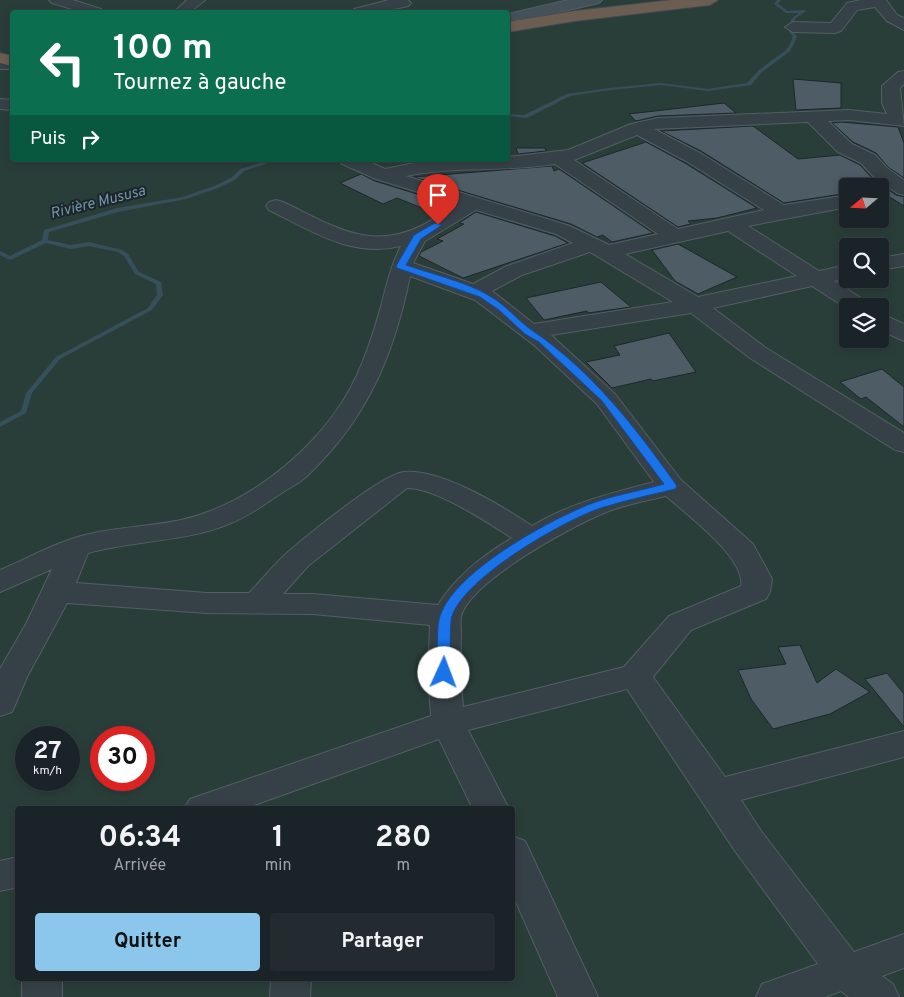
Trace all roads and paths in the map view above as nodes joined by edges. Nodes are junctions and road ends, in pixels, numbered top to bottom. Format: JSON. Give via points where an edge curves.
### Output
{"nodes":[{"id":1,"x":58,"y":0,"type":"edge"},
{"id":2,"x":197,"y":0,"type":"edge"},
{"id":3,"x":594,"y":0,"type":"edge"},
{"id":4,"x":710,"y":0,"type":"edge"},
{"id":5,"x":877,"y":0,"type":"edge"},
{"id":6,"x":404,"y":1,"type":"edge"},
{"id":7,"x":90,"y":10,"type":"edge"},
{"id":8,"x":184,"y":10,"type":"edge"},
{"id":9,"x":368,"y":10,"type":"edge"},
{"id":10,"x":510,"y":18,"type":"edge"},
{"id":11,"x":904,"y":25,"type":"edge"},
{"id":12,"x":792,"y":26,"type":"dead end"},
{"id":13,"x":510,"y":27,"type":"edge"},
{"id":14,"x":904,"y":76,"type":"edge"},
{"id":15,"x":813,"y":116,"type":"junction"},
{"id":16,"x":901,"y":120,"type":"edge"},
{"id":17,"x":637,"y":128,"type":"junction"},
{"id":18,"x":510,"y":156,"type":"edge"},
{"id":19,"x":559,"y":158,"type":"junction"},
{"id":20,"x":354,"y":162,"type":"edge"},
{"id":21,"x":460,"y":162,"type":"edge"},
{"id":22,"x":384,"y":174,"type":"junction"},
{"id":23,"x":904,"y":189,"type":"edge"},
{"id":24,"x":904,"y":194,"type":"edge"},
{"id":25,"x":889,"y":196,"type":"edge"},
{"id":26,"x":839,"y":202,"type":"edge"},
{"id":27,"x":473,"y":203,"type":"junction"},
{"id":28,"x":276,"y":206,"type":"dead end"},
{"id":29,"x":782,"y":212,"type":"junction"},
{"id":30,"x":730,"y":223,"type":"junction"},
{"id":31,"x":428,"y":231,"type":"junction"},
{"id":32,"x":674,"y":236,"type":"junction"},
{"id":33,"x":600,"y":248,"type":"junction"},
{"id":34,"x":904,"y":260,"type":"edge"},
{"id":35,"x":889,"y":262,"type":"edge"},
{"id":36,"x":401,"y":266,"type":"junction"},
{"id":37,"x":839,"y":273,"type":"edge"},
{"id":38,"x":811,"y":278,"type":"junction"},
{"id":39,"x":483,"y":295,"type":"junction"},
{"id":40,"x":845,"y":298,"type":"edge"},
{"id":41,"x":695,"y":305,"type":"junction"},
{"id":42,"x":889,"y":325,"type":"edge"},
{"id":43,"x":529,"y":332,"type":"junction"},
{"id":44,"x":904,"y":334,"type":"edge"},
{"id":45,"x":904,"y":444,"type":"edge"},
{"id":46,"x":671,"y":486,"type":"junction"},
{"id":47,"x":532,"y":539,"type":"junction"},
{"id":48,"x":76,"y":547,"type":"junction"},
{"id":49,"x":0,"y":582,"type":"edge"},
{"id":50,"x":58,"y":592,"type":"junction"},
{"id":51,"x":256,"y":604,"type":"junction"},
{"id":52,"x":446,"y":616,"type":"junction"},
{"id":53,"x":634,"y":676,"type":"junction"},
{"id":54,"x":0,"y":704,"type":"edge"},
{"id":55,"x":448,"y":723,"type":"junction"},
{"id":56,"x":904,"y":744,"type":"edge"},
{"id":57,"x":717,"y":793,"type":"junction"},
{"id":58,"x":223,"y":805,"type":"edge"},
{"id":59,"x":490,"y":806,"type":"edge"},
{"id":60,"x":515,"y":858,"type":"edge"},
{"id":61,"x":15,"y":873,"type":"edge"},
{"id":62,"x":0,"y":876,"type":"edge"},
{"id":63,"x":904,"y":951,"type":"edge"},
{"id":64,"x":846,"y":972,"type":"junction"},
{"id":65,"x":42,"y":981,"type":"edge"},
{"id":66,"x":290,"y":981,"type":"edge"},
{"id":67,"x":42,"y":997,"type":"edge"},
{"id":68,"x":290,"y":997,"type":"edge"},
{"id":69,"x":578,"y":997,"type":"edge"},
{"id":70,"x":776,"y":997,"type":"edge"},
{"id":71,"x":879,"y":997,"type":"edge"}],
"edges":[{"from":1,"to":7,"type":"street"},
{"from":2,"to":8,"type":"street"},
{"from":3,"to":10,"type":"street"},
{"from":4,"to":13,"type":"highway"},
{"from":5,"to":11,"type":"street","via":[[892,18]]},
{"from":5,"to":12,"type":"street","via":[[852,6],[835,28]]},
{"from":6,"to":9,"type":"street"},
{"from":14,"to":16,"type":"street","via":[[891,86],[891,102]]},
{"from":15,"to":16,"type":"street"},
{"from":15,"to":17,"type":"street","via":[[658,123]]},
{"from":15,"to":23,"type":"street","via":[[845,148],[868,159]]},
{"from":17,"to":19,"type":"street"},
{"from":17,"to":29,"type":"street","via":[[693,157]]},
{"from":18,"to":19,"type":"street"},
{"from":19,"to":32,"type":"street"},
{"from":20,"to":22,"type":"street"},
{"from":21,"to":22,"type":"street"},
{"from":22,"to":27,"type":"street"},
{"from":24,"to":25,"type":"street"},
{"from":26,"to":29,"type":"street"},
{"from":27,"to":31,"type":"street"},
{"from":27,"to":33,"type":"street","via":[[564,230]]},
{"from":28,"to":31,"type":"street","via":[[353,241],[370,244]]},
{"from":29,"to":30,"type":"street"},
{"from":30,"to":32,"type":"street"},
{"from":30,"to":38,"type":"street"},
{"from":31,"to":36,"type":"street","via":[[411,246]]},
{"from":32,"to":33,"type":"street"},
{"from":33,"to":39,"type":"street","via":[[535,263],[490,282],[480,290]]},
{"from":33,"to":41,"type":"street"},
{"from":34,"to":35,"type":"street"},
{"from":36,"to":39,"type":"street"},
{"from":36,"to":48,"type":"street","via":[[391,312],[369,375],[343,421],[298,470],[240,508],[212,521],[180,529],[113,537]]},
{"from":37,"to":38,"type":"street"},
{"from":38,"to":40,"type":"street"},
{"from":38,"to":41,"type":"street"},
{"from":39,"to":43,"type":"street"},
{"from":41,"to":43,"type":"street"},
{"from":41,"to":45,"type":"street","via":[[758,353]]},
{"from":42,"to":44,"type":"street"},
{"from":43,"to":46,"type":"street","via":[[606,399]]},
{"from":46,"to":47,"type":"street","via":[[596,506],[559,522]]},
{"from":46,"to":53,"type":"street","via":[[742,551],[757,579],[755,592],[680,623]]},
{"from":47,"to":51,"type":"street","via":[[490,511],[458,496],[418,480],[403,480],[392,485],[298,559]]},
{"from":47,"to":52,"type":"street","via":[[476,578],[457,598]]},
{"from":48,"to":49,"type":"street"},
{"from":48,"to":50,"type":"street"},
{"from":50,"to":51,"type":"street"},
{"from":50,"to":54,"type":"street","via":[[16,666]]},
{"from":51,"to":52,"type":"street","via":[[314,604]]},
{"from":52,"to":55,"type":"street","via":[[444,673]]},
{"from":53,"to":55,"type":"street"},
{"from":53,"to":57,"type":"street"},
{"from":55,"to":58,"type":"street"},
{"from":55,"to":59,"type":"street"},
{"from":56,"to":57,"type":"street"},
{"from":57,"to":64,"type":"street","via":[[748,841]]},
{"from":60,"to":69,"type":"street"},
{"from":61,"to":62,"type":"street"},
{"from":63,"to":64,"type":"street"},
{"from":64,"to":70,"type":"street"},
{"from":64,"to":71,"type":"street"},
{"from":65,"to":67,"type":"street"},
{"from":66,"to":68,"type":"street"}]}
